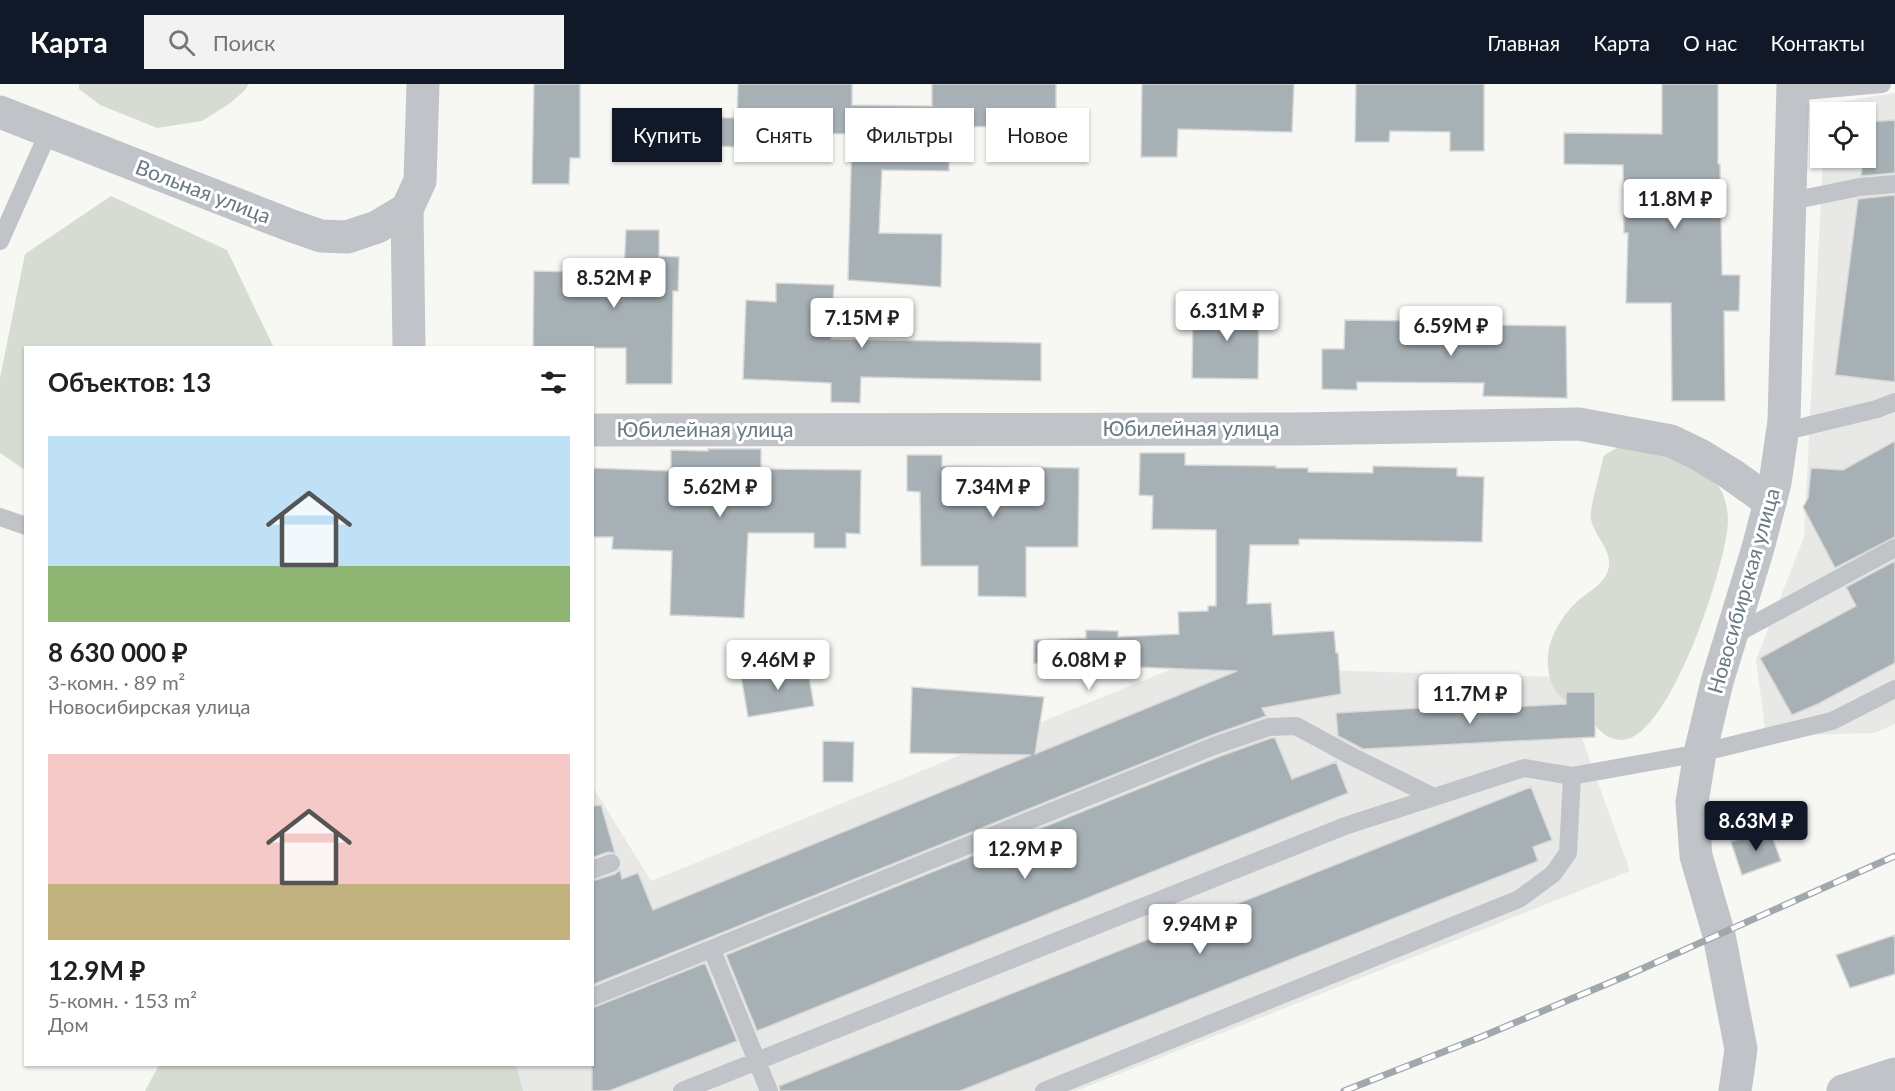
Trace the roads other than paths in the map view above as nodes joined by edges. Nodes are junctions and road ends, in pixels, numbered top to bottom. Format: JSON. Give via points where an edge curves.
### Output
{"nodes":[{"id":1,"x":423,"y":84,"type":"edge"},
{"id":2,"x":1882,"y":84,"type":"edge"},
{"id":3,"x":1793,"y":88,"type":"edge"},
{"id":4,"x":0,"y":112,"type":"edge"},
{"id":5,"x":49,"y":132,"type":"junction"},
{"id":6,"x":1895,"y":184,"type":"edge"},
{"id":7,"x":1791,"y":201,"type":"junction"},
{"id":8,"x":407,"y":209,"type":"junction"},
{"id":9,"x":0,"y":241,"type":"edge"},
{"id":10,"x":409,"y":346,"type":"edge"},
{"id":11,"x":1895,"y":402,"type":"edge"},
{"id":12,"x":594,"y":430,"type":"edge"},
{"id":13,"x":1782,"y":432,"type":"junction"},
{"id":14,"x":1770,"y":502,"type":"junction"},
{"id":15,"x":0,"y":517,"type":"edge"},
{"id":16,"x":24,"y":525,"type":"edge"},
{"id":17,"x":1895,"y":548,"type":"edge"},
{"id":18,"x":1730,"y":637,"type":"junction"},
{"id":19,"x":1895,"y":689,"type":"edge"},
{"id":20,"x":1700,"y":753,"type":"junction"},
{"id":21,"x":1572,"y":776,"type":"junction"},
{"id":22,"x":1434,"y":797,"type":"junction"},
{"id":23,"x":611,"y":863,"type":"dead end"},
{"id":24,"x":594,"y":869,"type":"edge"},
{"id":25,"x":712,"y":950,"type":"junction"},
{"id":26,"x":594,"y":996,"type":"edge"},
{"id":27,"x":757,"y":1061,"type":"junction"},
{"id":28,"x":1895,"y":1074,"type":"edge"},
{"id":29,"x":682,"y":1091,"type":"edge"},
{"id":30,"x":769,"y":1091,"type":"edge"},
{"id":31,"x":1044,"y":1091,"type":"edge"},
{"id":32,"x":1735,"y":1091,"type":"edge"},
{"id":33,"x":1843,"y":1091,"type":"edge"}],
"edges":[{"from":1,"to":8,"type":"street","via":[[420,181]]},
{"from":2,"to":3,"type":"lane"},
{"from":3,"to":7,"type":"street","name":"Новосибирская улица"},
{"from":4,"to":5,"type":"street","name":"Вольная улица"},
{"from":5,"to":8,"type":"street","name":"Вольная улица","via":[[321,236],[347,237],[377,227]]},
{"from":5,"to":9,"type":"lane"},
{"from":6,"to":7,"type":"lane"},
{"from":7,"to":13,"type":"street","name":"Новосибирская улица"},
{"from":8,"to":10,"type":"street"},
{"from":11,"to":13,"type":"lane"},
{"from":12,"to":14,"type":"street","name":"Юбилейная улица","via":[[1273,429],[1580,424],[1671,441],[1731,474]]},
{"from":13,"to":14,"type":"street","name":"Новосибирская улица"},
{"from":14,"to":18,"type":"street","name":"Новосибирская улица"},
{"from":15,"to":16,"type":"lane"},
{"from":17,"to":18,"type":"lane"},
{"from":18,"to":20,"type":"street","name":"Новосибирская улица"},
{"from":19,"to":20,"type":"lane","via":[[1833,721]]},
{"from":20,"to":21,"type":"lane"},
{"from":20,"to":32,"type":"street","name":"Новосибирская улица","via":[[1692,802],[1696,856],[1719,934],[1741,1049]]},
{"from":21,"to":22,"type":"lane","via":[[1524,768]]},
{"from":21,"to":31,"type":"lane","via":[[1568,854],[1553,874],[1519,899]]},
{"from":22,"to":25,"type":"lane","via":[[1296,726],[1269,727]]},
{"from":22,"to":27,"type":"lane","via":[[1345,826]]},
{"from":23,"to":24,"type":"lane"},
{"from":25,"to":26,"type":"lane"},
{"from":25,"to":27,"type":"lane"},
{"from":27,"to":29,"type":"lane"},
{"from":27,"to":30,"type":"lane"},
{"from":28,"to":33,"type":"street"}]}
